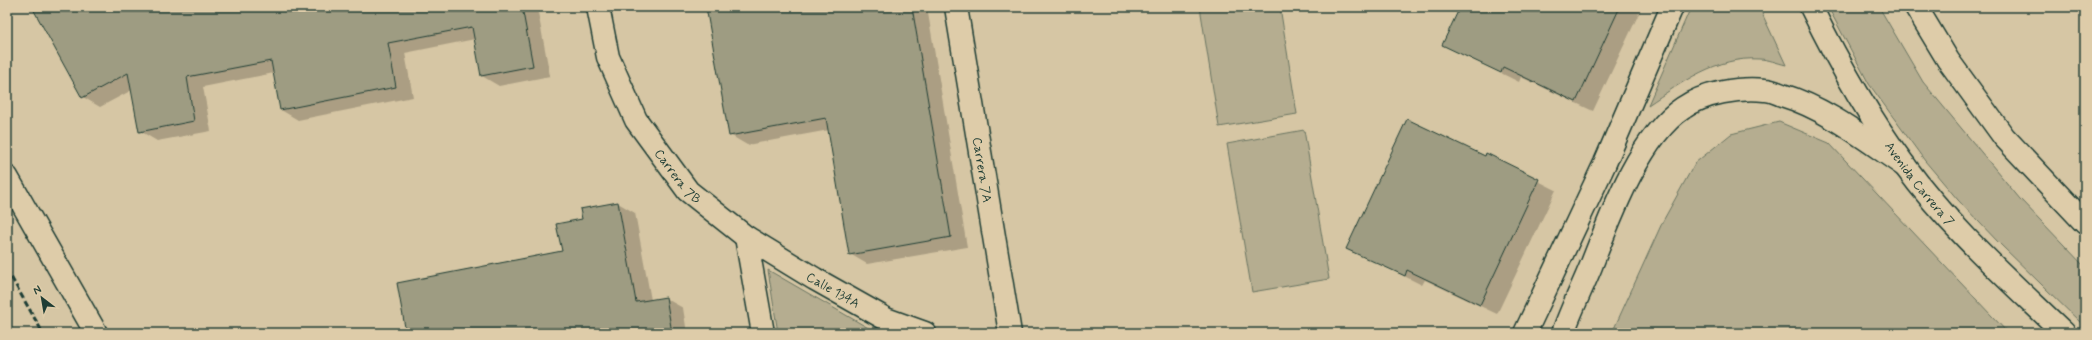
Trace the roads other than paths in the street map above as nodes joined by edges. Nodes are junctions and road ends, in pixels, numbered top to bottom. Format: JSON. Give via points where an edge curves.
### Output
{"nodes":[{"id":1,"x":598,"y":7,"type":"edge"},
{"id":2,"x":956,"y":7,"type":"edge"},
{"id":3,"x":1672,"y":7,"type":"edge"},
{"id":4,"x":1811,"y":7,"type":"edge"},
{"id":5,"x":1916,"y":7,"type":"edge"},
{"id":6,"x":1905,"y":166,"type":"junction"},
{"id":7,"x":7,"y":177,"type":"edge"},
{"id":8,"x":2085,"y":223,"type":"edge"},
{"id":9,"x":746,"y":237,"type":"junction"},
{"id":10,"x":96,"y":333,"type":"edge"},
{"id":11,"x":763,"y":333,"type":"edge"},
{"id":12,"x":925,"y":333,"type":"edge"},
{"id":13,"x":1010,"y":333,"type":"edge"},
{"id":14,"x":1525,"y":333,"type":"edge"},
{"id":15,"x":1563,"y":333,"type":"edge"},
{"id":16,"x":2064,"y":333,"type":"edge"}],
"edges":[{"from":1,"to":9,"type":"main road","name":"Carrera 7B","via":[[608,57],[636,120],[688,191]]},
{"from":2,"to":13,"type":"main road","name":"Carrera 7A"},
{"from":3,"to":14,"type":"main road","via":[[1605,163]]},
{"from":4,"to":6,"type":"main road","name":"Avenida Carrera 7","via":[[1857,93]]},
{"from":5,"to":8,"type":"main road","via":[[1948,60],[2004,137]]},
{"from":6,"to":15,"type":"main road","via":[[1830,115],[1801,100],[1765,90],[1728,92],[1705,98],[1683,108],[1660,130],[1638,162],[1614,209]]},
{"from":6,"to":16,"type":"main road","name":"Avenida Carrera 7","via":[[1975,246]]},
{"from":7,"to":10,"type":"main road"},
{"from":9,"to":11,"type":"main road"},
{"from":9,"to":12,"type":"main road","name":"Calle 134A","via":[[886,318]]}]}
